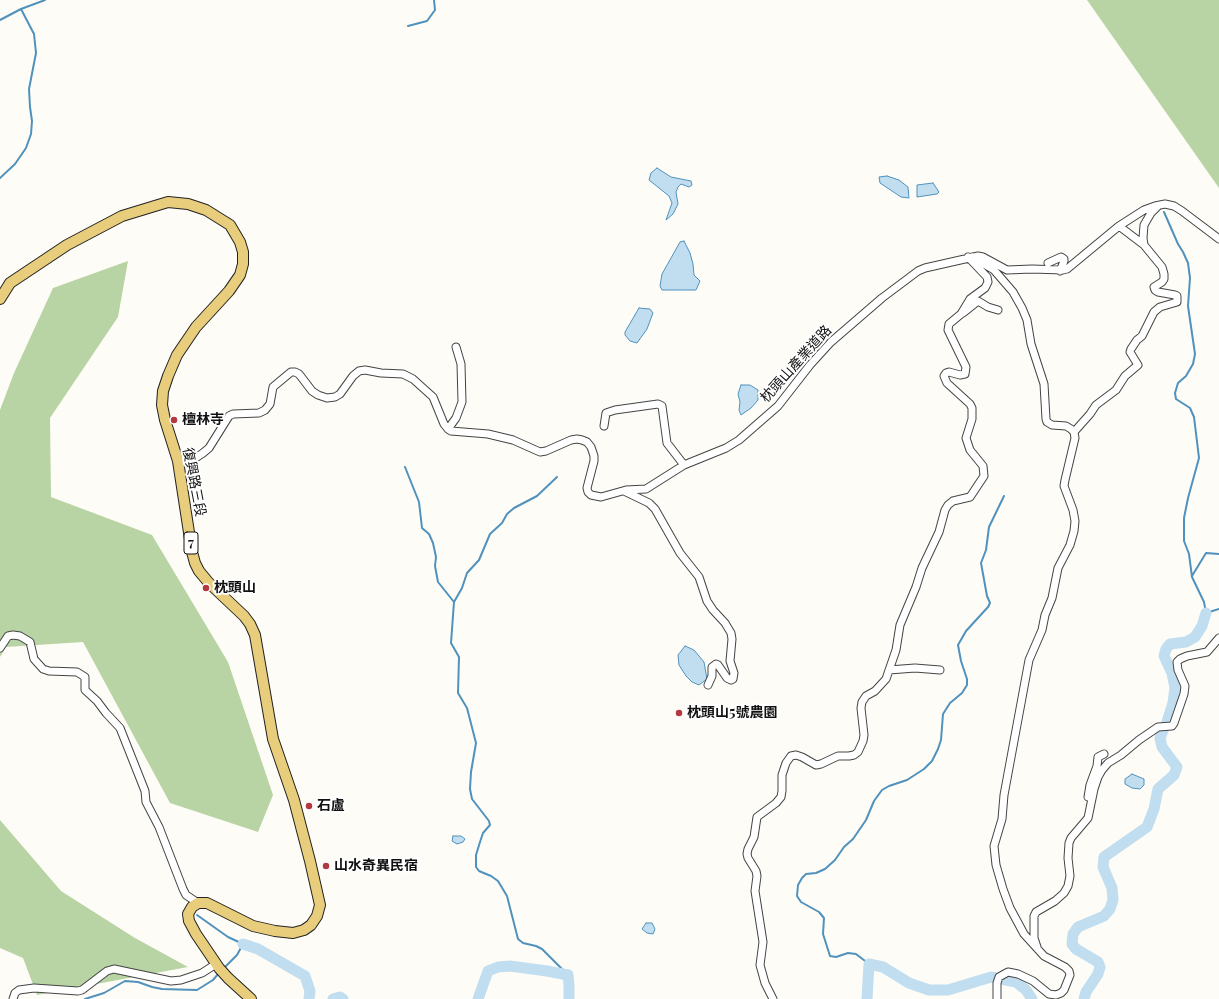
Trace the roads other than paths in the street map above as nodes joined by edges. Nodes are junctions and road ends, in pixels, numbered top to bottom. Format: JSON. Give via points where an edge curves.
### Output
{"nodes":[{"id":1,"x":1159,"y":205,"type":"junction"},
{"id":2,"x":1118,"y":226,"type":"junction"},
{"id":3,"x":1219,"y":239,"type":"edge"},
{"id":4,"x":1144,"y":245,"type":"junction"},
{"id":5,"x":970,"y":257,"type":"junction"},
{"id":6,"x":1048,"y":263,"type":"dead end"},
{"id":7,"x":1060,"y":271,"type":"junction"},
{"id":8,"x":0,"y":299,"type":"edge"},
{"id":9,"x":998,"y":310,"type":"dead end"},
{"id":10,"x":961,"y":314,"type":"junction"},
{"id":11,"x":456,"y":347,"type":"dead end"},
{"id":12,"x":604,"y":426,"type":"dead end"},
{"id":13,"x":448,"y":429,"type":"junction"},
{"id":14,"x":1074,"y":432,"type":"junction"},
{"id":15,"x":178,"y":461,"type":"junction"},
{"id":16,"x":684,"y":465,"type":"junction"},
{"id":17,"x":624,"y":491,"type":"junction"},
{"id":18,"x":1219,"y":638,"type":"edge"},
{"id":19,"x":0,"y":648,"type":"edge"},
{"id":20,"x":889,"y":670,"type":"junction"},
{"id":21,"x":940,"y":670,"type":"dead end"},
{"id":22,"x":708,"y":685,"type":"dead end"},
{"id":23,"x":1104,"y":754,"type":"dead end"},
{"id":24,"x":1091,"y":803,"type":"junction"},
{"id":25,"x":198,"y":903,"type":"junction"},
{"id":26,"x":1038,"y":950,"type":"junction"},
{"id":27,"x":218,"y":966,"type":"junction"},
{"id":28,"x":13,"y":999,"type":"edge"},
{"id":29,"x":251,"y":999,"type":"edge"},
{"id":30,"x":773,"y":999,"type":"edge"},
{"id":31,"x":997,"y":999,"type":"edge"}],
"edges":[{"from":1,"to":2,"type":"street","via":[[1144,210]]},
{"from":1,"to":3,"type":"street","via":[[1174,206]]},
{"from":1,"to":4,"type":"street","via":[[1144,225]]},
{"from":2,"to":4,"type":"street"},
{"from":2,"to":7,"type":"street"},
{"from":4,"to":14,"type":"street","via":[[1162,267],[1164,274],[1164,279],[1154,287],[1155,290],[1178,296],[1177,302],[1160,307],[1154,312],[1145,332],[1130,349],[1138,365],[1125,376],[1116,390],[1096,406]]},
{"from":5,"to":7,"type":"street","name":"枕頭山產業道路","via":[[983,257],[1007,270]]},
{"from":5,"to":10,"type":"street","via":[[988,282],[985,288],[970,299]]},
{"from":5,"to":14,"type":"street","via":[[994,270],[1013,292],[1027,320],[1031,344],[1044,384],[1047,422],[1055,426],[1066,426]]},
{"from":5,"to":16,"type":"street","name":"枕頭山產業道路","via":[[932,265],[918,271],[831,342],[778,406],[738,440],[726,448]]},
{"from":6,"to":7,"type":"street","via":[[1061,257],[1064,259]]},
{"from":8,"to":15,"type":"main road","name":"復興路三段","number":"7","via":[[10,283],[67,245],[122,216],[168,202],[188,204],[206,210],[230,225],[243,252],[240,274],[229,291],[196,327],[177,355],[163,391],[165,420]]},
{"from":9,"to":10,"type":"street","via":[[978,301]]},
{"from":10,"to":20,"type":"street","via":[[949,324],[948,330],[966,371],[963,375],[946,373],[944,376],[947,383],[972,408],[972,419],[966,438],[970,450],[982,466],[984,476],[970,497],[953,501],[945,510],[939,532],[900,625],[896,650]]},
{"from":11,"to":13,"type":"street","via":[[461,364],[462,402],[456,418]]},
{"from":12,"to":16,"type":"street","via":[[606,413],[658,404],[662,406],[667,443]]},
{"from":13,"to":15,"type":"street","via":[[431,394],[403,374],[359,371],[340,394],[327,398],[312,391],[299,374],[291,372],[273,387],[270,404],[265,410],[229,416],[209,448],[197,457]]},
{"from":13,"to":17,"type":"street","name":"枕頭山產業道路","via":[[513,440],[540,452],[571,440],[582,440],[591,447],[594,456],[588,492],[601,497]]},
{"from":14,"to":26,"type":"street","via":[[1073,449],[1064,486],[1073,510],[1074,531],[1058,568],[1042,630],[1029,660],[1004,795],[1002,819],[994,846],[996,866],[1010,908],[1024,934]]},
{"from":15,"to":25,"type":"main road","name":"復興路三段","number":"7","via":[[195,563],[209,583],[244,616],[255,635],[273,739],[294,800],[320,905],[311,925],[294,933],[252,926],[207,903]]},
{"from":16,"to":17,"type":"street","name":"枕頭山產業道路","via":[[651,487]]},
{"from":17,"to":22,"type":"street","via":[[649,503],[655,510],[680,553],[699,577],[707,602],[732,633],[730,661],[733,679],[727,678],[716,664],[712,667]]},
{"from":18,"to":24,"type":"street","via":[[1207,652],[1187,656],[1177,662],[1185,686],[1174,723],[1172,726],[1158,727],[1108,763],[1098,777]]},
{"from":19,"to":25,"type":"street","via":[[8,636],[20,636],[30,642],[34,659],[43,668],[49,671],[77,672],[85,677],[85,690],[120,728],[145,791],[146,802],[159,827],[183,889],[186,895]]},
{"from":20,"to":21,"type":"street"},
{"from":20,"to":30,"type":"street","via":[[882,684],[863,699],[861,708],[864,735],[858,752],[854,755],[833,757],[816,765],[802,757],[791,756],[782,775],[781,797],[757,817],[754,837],[747,854],[756,870],[755,891],[763,942],[760,965]]},
{"from":23,"to":24,"type":"street","via":[[1098,757],[1090,785],[1088,798]]},
{"from":24,"to":26,"type":"street","via":[[1088,818],[1069,843],[1068,886],[1060,897],[1041,908],[1034,916],[1034,938]]},
{"from":25,"to":27,"type":"main road","via":[[188,914],[189,922]]},
{"from":26,"to":31,"type":"street","via":[[1069,971],[1069,980],[1061,993],[1049,994],[1033,981],[1008,972],[998,980]]},
{"from":27,"to":28,"type":"street","via":[[171,982],[114,969],[107,971],[82,990],[34,988],[20,990],[15,993]]},
{"from":27,"to":29,"type":"main road"}]}
